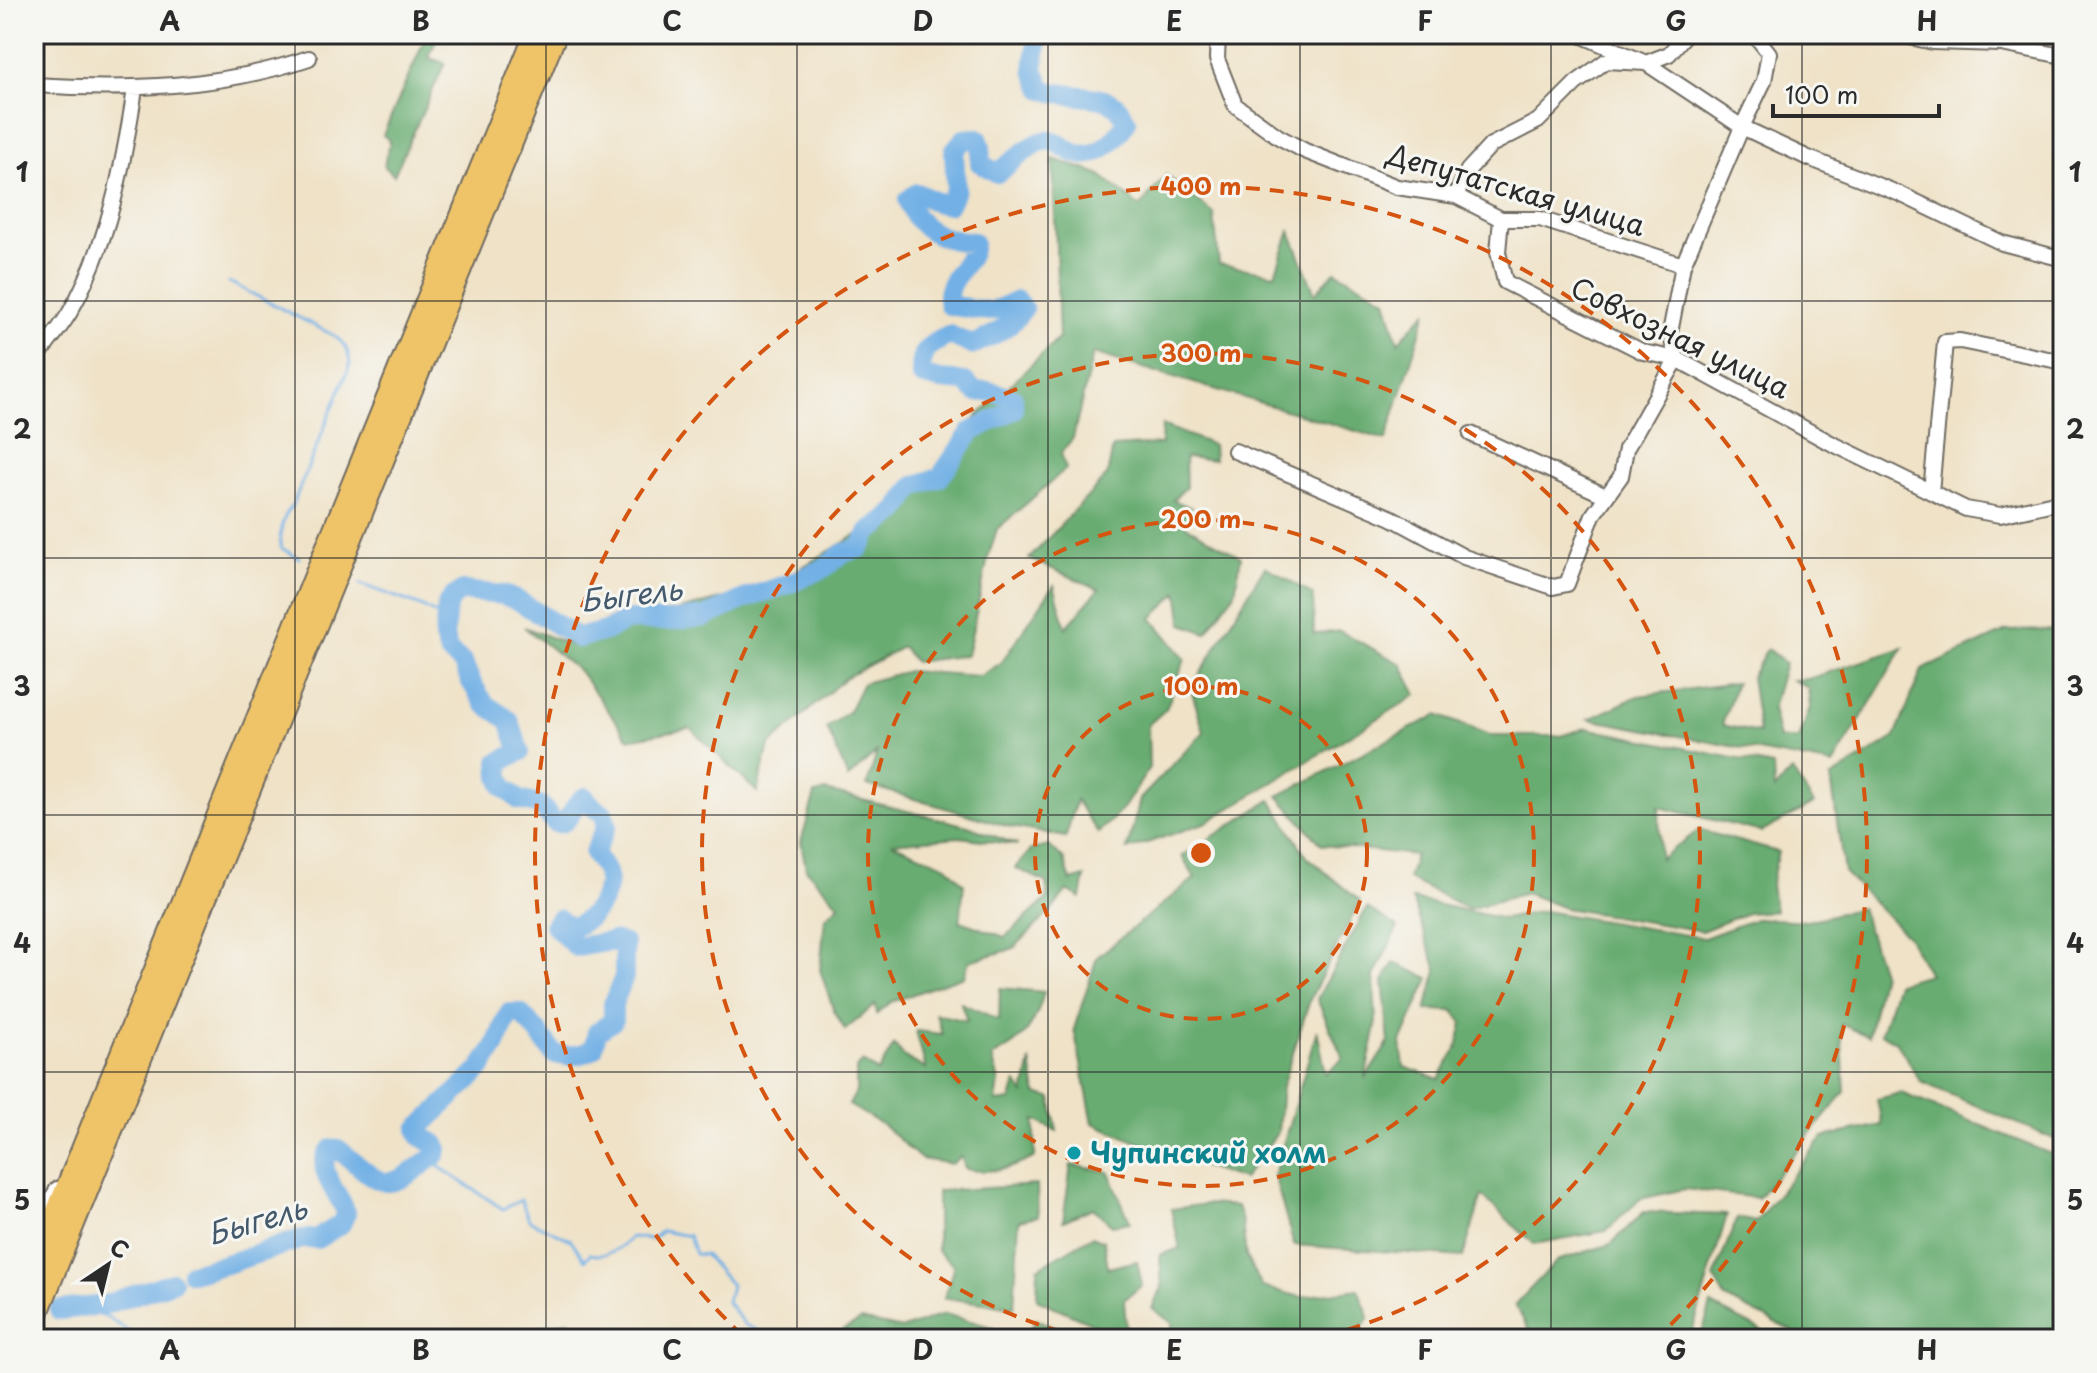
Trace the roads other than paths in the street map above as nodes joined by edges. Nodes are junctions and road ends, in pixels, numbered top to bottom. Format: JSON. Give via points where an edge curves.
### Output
{"nodes":[{"id":1,"x":536,"y":34,"type":"edge"},
{"id":2,"x":555,"y":34,"type":"edge"},
{"id":3,"x":1218,"y":34,"type":"edge"},
{"id":4,"x":1578,"y":34,"type":"edge"},
{"id":5,"x":1686,"y":34,"type":"edge"},
{"id":6,"x":1754,"y":34,"type":"edge"},
{"id":7,"x":1896,"y":34,"type":"edge"},
{"id":8,"x":2063,"y":56,"type":"edge"},
{"id":9,"x":309,"y":58,"type":"dead end"},
{"id":10,"x":1646,"y":63,"type":"junction"},
{"id":11,"x":34,"y":85,"type":"edge"},
{"id":12,"x":135,"y":89,"type":"junction"},
{"id":13,"x":1742,"y":127,"type":"junction"},
{"id":14,"x":1456,"y":196,"type":"junction"},
{"id":15,"x":1501,"y":219,"type":"junction"},
{"id":16,"x":2063,"y":259,"type":"edge"},
{"id":17,"x":1683,"y":265,"type":"junction"},
{"id":18,"x":1677,"y":359,"type":"junction"},
{"id":19,"x":34,"y":361,"type":"edge"},
{"id":20,"x":2063,"y":362,"type":"edge"},
{"id":21,"x":1471,"y":434,"type":"dead end"},
{"id":22,"x":1235,"y":451,"type":"dead end"},
{"id":23,"x":1931,"y":492,"type":"junction"},
{"id":24,"x":1606,"y":496,"type":"junction"},
{"id":25,"x":2063,"y":501,"type":"edge"},
{"id":26,"x":95,"y":1119,"type":"junction"},
{"id":27,"x":34,"y":1216,"type":"edge"},
{"id":28,"x":34,"y":1270,"type":"edge"},
{"id":29,"x":34,"y":1320,"type":"edge"}],
"edges":[{"from":1,"to":26,"type":"highway"},
{"from":2,"to":29,"type":"highway"},
{"from":3,"to":14,"type":"street","name":"Депутатская улица","via":[[1217,59],[1235,105],[1279,137],[1397,187]]},
{"from":4,"to":10,"type":"street"},
{"from":5,"to":10,"type":"street","via":[[1669,54]]},
{"from":6,"to":13,"type":"street","via":[[1769,53],[1764,81]]},
{"from":7,"to":8,"type":"street"},
{"from":9,"to":12,"type":"street","via":[[203,82]]},
{"from":10,"to":13,"type":"street"},
{"from":10,"to":14,"type":"street","via":[[1606,61],[1538,121],[1491,145],[1468,170]]},
{"from":11,"to":12,"type":"street"},
{"from":12,"to":19,"type":"street","via":[[108,223],[74,304]]},
{"from":13,"to":16,"type":"street","via":[[2002,243]]},
{"from":13,"to":17,"type":"street"},
{"from":14,"to":15,"type":"street","name":"Депутатская улица"},
{"from":15,"to":17,"type":"street","name":"Депутатская улица","via":[[1540,219]]},
{"from":15,"to":18,"type":"street","name":"Совхозная улица","via":[[1498,252],[1505,282],[1643,352]]},
{"from":17,"to":18,"type":"street","via":[[1670,333]]},
{"from":18,"to":23,"type":"street","name":"Совхозная улица"},
{"from":18,"to":24,"type":"street","via":[[1626,449],[1621,476]]},
{"from":20,"to":23,"type":"street","via":[[1945,342]]},
{"from":21,"to":24,"type":"street"},
{"from":22,"to":24,"type":"street","via":[[1392,518],[1464,557],[1553,587],[1567,584],[1593,515]]},
{"from":23,"to":25,"type":"street","name":"Совхозная улица","via":[[1966,509],[2000,515]]},
{"from":26,"to":27,"type":"street","via":[[51,1202]]},
{"from":26,"to":28,"type":"highway"}]}
